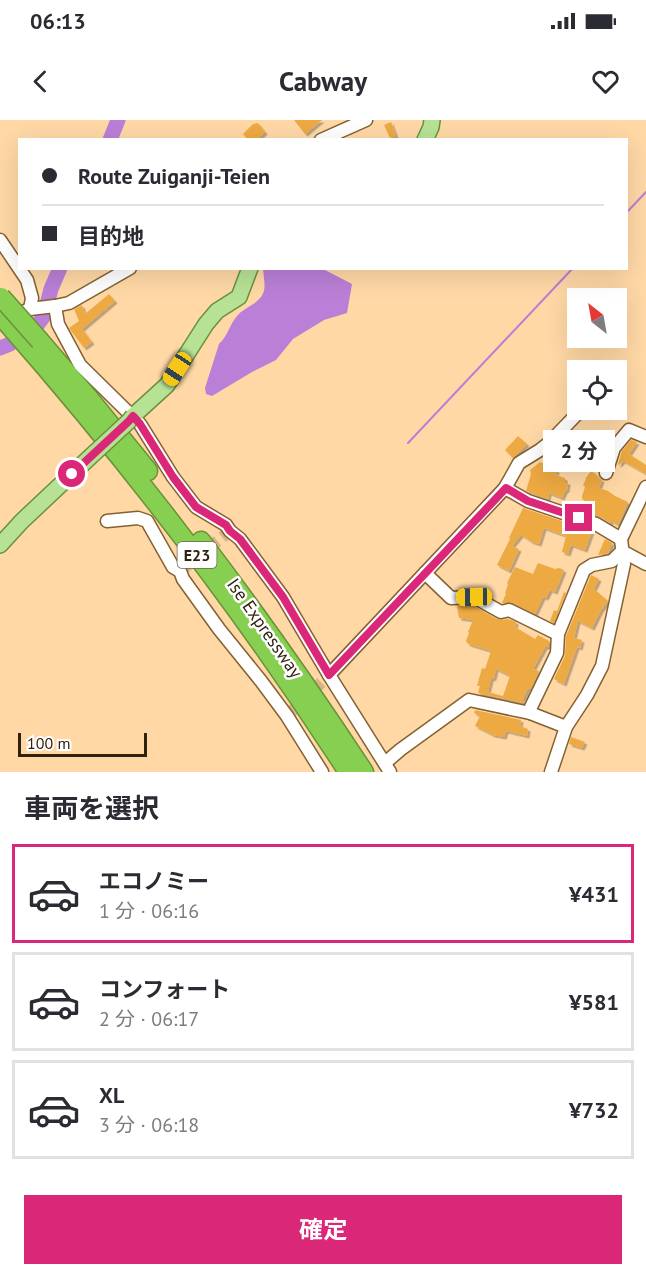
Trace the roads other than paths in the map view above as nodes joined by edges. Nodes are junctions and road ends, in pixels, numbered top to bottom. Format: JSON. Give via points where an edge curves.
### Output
{"nodes":[{"id":1,"x":366,"y":120,"type":"edge"},
{"id":2,"x":432,"y":120,"type":"edge"},
{"id":3,"x":326,"y":138,"type":"edge"},
{"id":4,"x":426,"y":138,"type":"edge"},
{"id":5,"x":0,"y":240,"type":"edge"},
{"id":6,"x":18,"y":267,"type":"edge"},
{"id":7,"x":20,"y":270,"type":"edge"},
{"id":8,"x":127,"y":270,"type":"edge"},
{"id":9,"x":249,"y":270,"type":"edge"},
{"id":10,"x":1,"y":296,"type":"edge"},
{"id":11,"x":55,"y":306,"type":"junction"},
{"id":12,"x":30,"y":309,"type":"junction"},
{"id":13,"x":0,"y":315,"type":"edge"},
{"id":14,"x":35,"y":345,"type":"junction"},
{"id":15,"x":133,"y":416,"type":"junction"},
{"id":16,"x":571,"y":420,"type":"edge"},
{"id":17,"x":646,"y":437,"type":"edge"},
{"id":18,"x":606,"y":472,"type":"dead end"},
{"id":19,"x":646,"y":487,"type":"edge"},
{"id":20,"x":506,"y":488,"type":"junction"},
{"id":21,"x":107,"y":520,"type":"dead end"},
{"id":22,"x":0,"y":545,"type":"edge"},
{"id":23,"x":622,"y":545,"type":"junction"},
{"id":24,"x":646,"y":564,"type":"edge"},
{"id":25,"x":425,"y":573,"type":"junction"},
{"id":26,"x":558,"y":634,"type":"junction"},
{"id":27,"x":329,"y":675,"type":"junction"},
{"id":28,"x":530,"y":713,"type":"junction"},
{"id":29,"x":566,"y":727,"type":"junction"},
{"id":30,"x":388,"y":768,"type":"edge"},
{"id":31,"x":322,"y":772,"type":"edge"},
{"id":32,"x":348,"y":772,"type":"edge"},
{"id":33,"x":364,"y":772,"type":"edge"},
{"id":34,"x":551,"y":772,"type":"edge"}],
"edges":[{"from":1,"to":3,"type":"street"},
{"from":2,"to":4,"type":"main road"},
{"from":5,"to":6,"type":"street"},
{"from":7,"to":12,"type":"street","via":[[32,298]]},
{"from":8,"to":11,"type":"street","via":[[69,303]]},
{"from":9,"to":15,"type":"main road","via":[[239,297],[217,311],[167,385]]},
{"from":10,"to":14,"type":"highway","name":"Ise Expressway","bridge":true},
{"from":11,"to":12,"type":"street"},
{"from":11,"to":15,"type":"street","via":[[58,324],[80,365]]},
{"from":12,"to":13,"type":"street"},
{"from":13,"to":14,"type":"highway","name":"Ise Expressway"},
{"from":14,"to":32,"type":"highway","name":"Ise Expressway","number":"E23","via":[[203,564]]},
{"from":14,"to":33,"type":"highway","name":"Ise Expressway","number":"E23","via":[[138,459],[235,585]]},
{"from":15,"to":22,"type":"main road","bridge":true},
{"from":15,"to":27,"type":"street","via":[[196,507],[226,525],[240,539],[283,597]]},
{"from":16,"to":20,"type":"street","via":[[549,443],[519,463]]},
{"from":17,"to":18,"type":"street","via":[[629,430],[614,448]]},
{"from":19,"to":23,"type":"street"},
{"from":20,"to":23,"type":"street","via":[[528,501],[596,524]]},
{"from":20,"to":25,"type":"street"},
{"from":21,"to":31,"type":"street","via":[[147,521],[173,567],[180,571],[261,681]]},
{"from":23,"to":24,"type":"street"},
{"from":23,"to":26,"type":"street","via":[[612,561],[584,570]]},
{"from":23,"to":29,"type":"street","via":[[624,564],[602,666]]},
{"from":25,"to":26,"type":"street","via":[[451,598],[474,597]]},
{"from":25,"to":27,"type":"street"},
{"from":26,"to":28,"type":"street","via":[[557,653]]},
{"from":27,"to":30,"type":"street"},
{"from":28,"to":29,"type":"street"},
{"from":28,"to":30,"type":"street","via":[[469,700],[400,750]]},
{"from":29,"to":34,"type":"street"}]}
